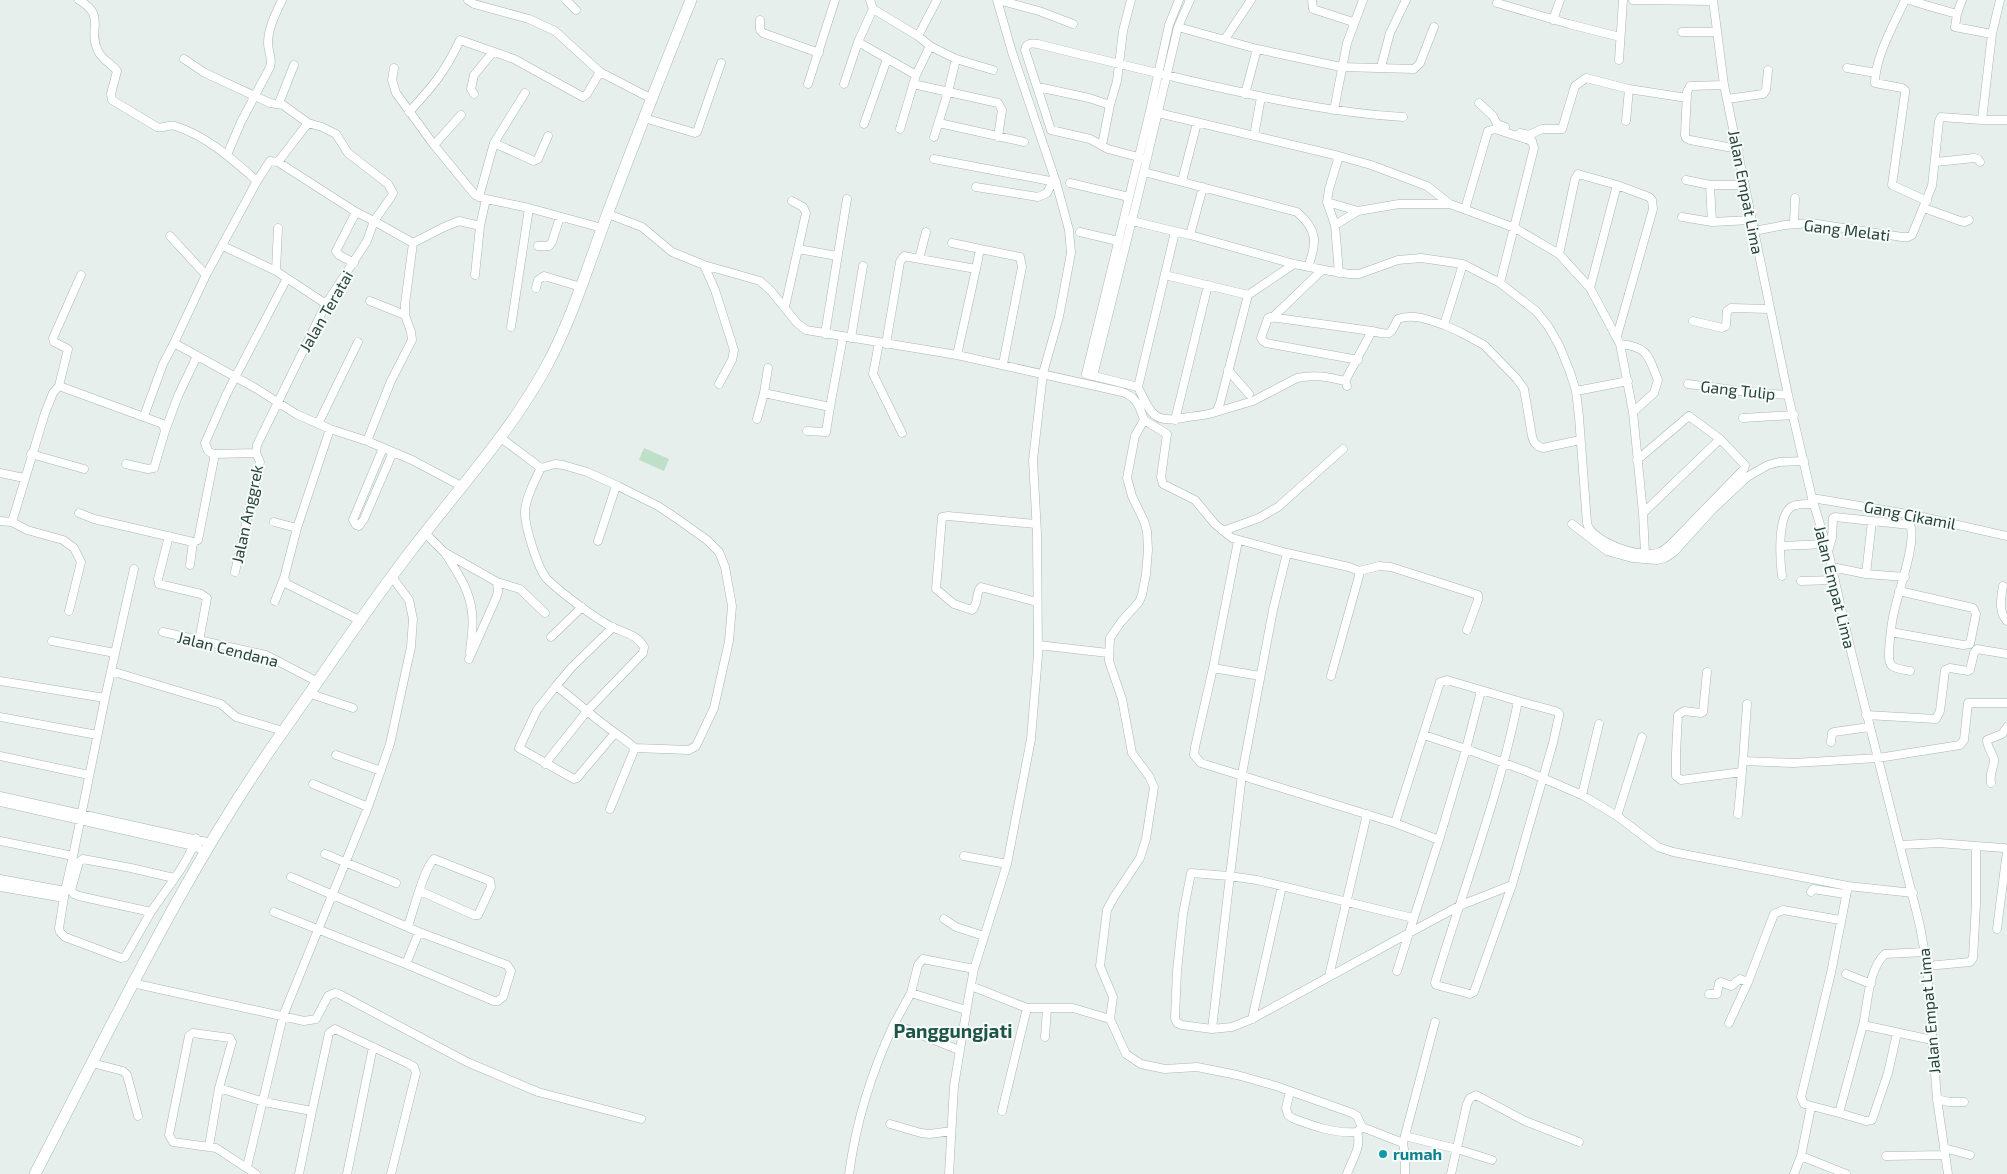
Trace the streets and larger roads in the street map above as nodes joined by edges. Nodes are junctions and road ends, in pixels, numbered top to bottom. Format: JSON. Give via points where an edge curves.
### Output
{"nodes":[{"id":1,"x":79,"y":0,"type":"edge"},
{"id":2,"x":282,"y":0,"type":"edge"},
{"id":3,"x":468,"y":0,"type":"edge"},
{"id":4,"x":566,"y":0,"type":"edge"},
{"id":5,"x":691,"y":0,"type":"edge"},
{"id":6,"x":835,"y":0,"type":"edge"},
{"id":7,"x":870,"y":0,"type":"edge"},
{"id":8,"x":926,"y":0,"type":"edge"},
{"id":9,"x":997,"y":0,"type":"edge"},
{"id":10,"x":1130,"y":0,"type":"edge"},
{"id":11,"x":1179,"y":0,"type":"edge"},
{"id":12,"x":1190,"y":0,"type":"edge"},
{"id":13,"x":1251,"y":0,"type":"edge"},
{"id":14,"x":1312,"y":0,"type":"edge"},
{"id":15,"x":1363,"y":0,"type":"edge"},
{"id":16,"x":1406,"y":0,"type":"edge"},
{"id":17,"x":1560,"y":0,"type":"edge"},
{"id":18,"x":1623,"y":0,"type":"edge"},
{"id":19,"x":1633,"y":0,"type":"edge"},
{"id":20,"x":1713,"y":0,"type":"edge"},
{"id":21,"x":1905,"y":0,"type":"edge"},
{"id":22,"x":1910,"y":0,"type":"edge"},
{"id":23,"x":1962,"y":0,"type":"edge"},
{"id":24,"x":2000,"y":0,"type":"edge"},
{"id":25,"x":935,"y":2,"type":"edge"},
{"id":26,"x":1497,"y":3,"type":"dead end"},
{"id":27,"x":873,"y":9,"type":"junction"},
{"id":28,"x":576,"y":10,"type":"dead end"},
{"id":29,"x":1957,"y":14,"type":"junction"},
{"id":30,"x":760,"y":20,"type":"dead end"},
{"id":31,"x":1553,"y":20,"type":"junction"},
{"id":32,"x":1353,"y":22,"type":"junction"},
{"id":33,"x":1073,"y":24,"type":"dead end"},
{"id":34,"x":1178,"y":27,"type":"junction"},
{"id":35,"x":1434,"y":27,"type":"dead end"},
{"id":36,"x":1682,"y":32,"type":"dead end"},
{"id":37,"x":1716,"y":32,"type":"junction"},
{"id":38,"x":1992,"y":34,"type":"junction"},
{"id":39,"x":918,"y":36,"type":"junction"},
{"id":40,"x":1620,"y":37,"type":"junction"},
{"id":41,"x":1226,"y":39,"type":"junction"},
{"id":42,"x":858,"y":42,"type":"junction"},
{"id":43,"x":930,"y":46,"type":"junction"},
{"id":44,"x":1257,"y":49,"type":"junction"},
{"id":45,"x":492,"y":52,"type":"junction"},
{"id":46,"x":818,"y":53,"type":"junction"},
{"id":47,"x":184,"y":59,"type":"dead end"},
{"id":48,"x":887,"y":59,"type":"junction"},
{"id":49,"x":956,"y":59,"type":"junction"},
{"id":50,"x":1619,"y":60,"type":"dead end"},
{"id":51,"x":721,"y":63,"type":"dead end"},
{"id":52,"x":1120,"y":64,"type":"junction"},
{"id":53,"x":294,"y":65,"type":"dead end"},
{"id":54,"x":1340,"y":67,"type":"junction"},
{"id":55,"x":1382,"y":67,"type":"junction"},
{"id":56,"x":394,"y":68,"type":"dead end"},
{"id":57,"x":1847,"y":68,"type":"dead end"},
{"id":58,"x":994,"y":70,"type":"dead end"},
{"id":59,"x":1768,"y":70,"type":"dead end"},
{"id":60,"x":600,"y":72,"type":"junction"},
{"id":61,"x":1876,"y":73,"type":"junction"},
{"id":62,"x":916,"y":75,"type":"junction"},
{"id":63,"x":1163,"y":75,"type":"junction"},
{"id":64,"x":808,"y":84,"type":"dead end"},
{"id":65,"x":844,"y":84,"type":"dead end"},
{"id":66,"x":913,"y":84,"type":"junction"},
{"id":67,"x":1724,"y":85,"type":"junction"},
{"id":68,"x":1038,"y":87,"type":"junction"},
{"id":69,"x":1629,"y":90,"type":"junction"},
{"id":70,"x":948,"y":92,"type":"junction"},
{"id":71,"x":524,"y":93,"type":"dead end"},
{"id":72,"x":255,"y":94,"type":"junction"},
{"id":73,"x":474,"y":94,"type":"dead end"},
{"id":74,"x":1245,"y":94,"type":"junction"},
{"id":75,"x":1261,"y":97,"type":"junction"},
{"id":76,"x":1687,"y":98,"type":"junction"},
{"id":77,"x":652,"y":99,"type":"junction"},
{"id":78,"x":1727,"y":99,"type":"junction"},
{"id":79,"x":279,"y":103,"type":"junction"},
{"id":80,"x":1479,"y":103,"type":"dead end"},
{"id":81,"x":1110,"y":105,"type":"junction"},
{"id":82,"x":1334,"y":110,"type":"junction"},
{"id":83,"x":410,"y":112,"type":"junction"},
{"id":84,"x":1154,"y":112,"type":"junction"},
{"id":85,"x":462,"y":115,"type":"dead end"},
{"id":86,"x":1403,"y":117,"type":"dead end"},
{"id":87,"x":644,"y":118,"type":"junction"},
{"id":88,"x":1982,"y":120,"type":"junction"},
{"id":89,"x":2007,"y":120,"type":"edge"},
{"id":90,"x":1626,"y":121,"type":"dead end"},
{"id":91,"x":939,"y":123,"type":"junction"},
{"id":92,"x":1197,"y":123,"type":"junction"},
{"id":93,"x":308,"y":124,"type":"junction"},
{"id":94,"x":864,"y":124,"type":"dead end"},
{"id":95,"x":900,"y":129,"type":"dead end"},
{"id":96,"x":548,"y":136,"type":"dead end"},
{"id":97,"x":934,"y":136,"type":"dead end"},
{"id":98,"x":998,"y":136,"type":"junction"},
{"id":99,"x":1254,"y":136,"type":"junction"},
{"id":100,"x":1024,"y":142,"type":"dead end"},
{"id":101,"x":494,"y":143,"type":"junction"},
{"id":102,"x":434,"y":145,"type":"junction"},
{"id":103,"x":1102,"y":145,"type":"junction"},
{"id":104,"x":1738,"y":149,"type":"junction"},
{"id":105,"x":227,"y":155,"type":"junction"},
{"id":106,"x":1339,"y":156,"type":"junction"},
{"id":107,"x":1143,"y":158,"type":"junction"},
{"id":108,"x":934,"y":159,"type":"dead end"},
{"id":109,"x":278,"y":162,"type":"junction"},
{"id":110,"x":1936,"y":162,"type":"junction"},
{"id":111,"x":1980,"y":162,"type":"dead end"},
{"id":112,"x":1144,"y":172,"type":"junction"},
{"id":113,"x":1686,"y":180,"type":"dead end"},
{"id":114,"x":257,"y":181,"type":"junction"},
{"id":115,"x":1182,"y":181,"type":"junction"},
{"id":116,"x":1054,"y":182,"type":"junction"},
{"id":117,"x":1070,"y":183,"type":"dead end"},
{"id":118,"x":1617,"y":185,"type":"junction"},
{"id":119,"x":1745,"y":185,"type":"junction"},
{"id":120,"x":1202,"y":186,"type":"junction"},
{"id":121,"x":1427,"y":186,"type":"junction"},
{"id":122,"x":1710,"y":186,"type":"junction"},
{"id":123,"x":976,"y":187,"type":"dead end"},
{"id":124,"x":1129,"y":197,"type":"junction"},
{"id":125,"x":482,"y":198,"type":"junction"},
{"id":126,"x":1795,"y":198,"type":"dead end"},
{"id":127,"x":847,"y":200,"type":"dead end"},
{"id":128,"x":792,"y":201,"type":"dead end"},
{"id":129,"x":1327,"y":202,"type":"junction"},
{"id":130,"x":1424,"y":204,"type":"junction"},
{"id":131,"x":1450,"y":204,"type":"junction"},
{"id":132,"x":1925,"y":204,"type":"junction"},
{"id":133,"x":529,"y":208,"type":"junction"},
{"id":134,"x":1465,"y":209,"type":"junction"},
{"id":135,"x":1358,"y":211,"type":"junction"},
{"id":136,"x":356,"y":212,"type":"junction"},
{"id":137,"x":608,"y":214,"type":"junction"},
{"id":138,"x":560,"y":217,"type":"junction"},
{"id":139,"x":1682,"y":217,"type":"dead end"},
{"id":140,"x":1128,"y":220,"type":"junction"},
{"id":141,"x":1751,"y":220,"type":"junction"},
{"id":142,"x":1970,"y":220,"type":"dead end"},
{"id":143,"x":374,"y":221,"type":"junction"},
{"id":144,"x":1712,"y":222,"type":"junction"},
{"id":145,"x":1794,"y":224,"type":"junction"},
{"id":146,"x":1335,"y":225,"type":"junction"},
{"id":147,"x":480,"y":226,"type":"junction"},
{"id":148,"x":278,"y":228,"type":"dead end"},
{"id":149,"x":602,"y":228,"type":"junction"},
{"id":150,"x":1515,"y":228,"type":"junction"},
{"id":151,"x":1754,"y":231,"type":"junction"},
{"id":152,"x":926,"y":232,"type":"dead end"},
{"id":153,"x":1080,"y":232,"type":"dead end"},
{"id":154,"x":1175,"y":232,"type":"junction"},
{"id":155,"x":1190,"y":235,"type":"junction"},
{"id":156,"x":170,"y":236,"type":"dead end"},
{"id":157,"x":1118,"y":242,"type":"junction"},
{"id":158,"x":413,"y":243,"type":"junction"},
{"id":159,"x":952,"y":243,"type":"dead end"},
{"id":160,"x":223,"y":246,"type":"junction"},
{"id":161,"x":538,"y":246,"type":"dead end"},
{"id":162,"x":798,"y":249,"type":"junction"},
{"id":163,"x":980,"y":249,"type":"junction"},
{"id":164,"x":1559,"y":254,"type":"junction"},
{"id":165,"x":837,"y":256,"type":"junction"},
{"id":166,"x":919,"y":258,"type":"junction"},
{"id":167,"x":354,"y":264,"type":"junction"},
{"id":168,"x":1294,"y":264,"type":"junction"},
{"id":169,"x":1463,"y":264,"type":"junction"},
{"id":170,"x":704,"y":265,"type":"junction"},
{"id":171,"x":863,"y":266,"type":"dead end"},
{"id":172,"x":1308,"y":267,"type":"junction"},
{"id":173,"x":976,"y":269,"type":"junction"},
{"id":174,"x":1322,"y":270,"type":"junction"},
{"id":175,"x":276,"y":271,"type":"junction"},
{"id":176,"x":1340,"y":272,"type":"junction"},
{"id":177,"x":475,"y":274,"type":"dead end"},
{"id":178,"x":81,"y":275,"type":"dead end"},
{"id":179,"x":206,"y":275,"type":"junction"},
{"id":180,"x":1164,"y":275,"type":"junction"},
{"id":181,"x":286,"y":280,"type":"junction"},
{"id":182,"x":1500,"y":283,"type":"junction"},
{"id":183,"x":1208,"y":285,"type":"junction"},
{"id":184,"x":581,"y":287,"type":"junction"},
{"id":185,"x":536,"y":288,"type":"dead end"},
{"id":186,"x":1590,"y":288,"type":"junction"},
{"id":187,"x":1248,"y":295,"type":"junction"},
{"id":188,"x":370,"y":301,"type":"dead end"},
{"id":189,"x":326,"y":304,"type":"junction"},
{"id":190,"x":785,"y":307,"type":"junction"},
{"id":191,"x":1770,"y":309,"type":"junction"},
{"id":192,"x":405,"y":315,"type":"junction"},
{"id":193,"x":1272,"y":318,"type":"junction"},
{"id":194,"x":1693,"y":321,"type":"dead end"},
{"id":195,"x":1444,"y":325,"type":"junction"},
{"id":196,"x":511,"y":327,"type":"dead end"},
{"id":197,"x":1372,"y":331,"type":"junction"},
{"id":198,"x":825,"y":334,"type":"junction"},
{"id":199,"x":847,"y":338,"type":"junction"},
{"id":200,"x":1618,"y":340,"type":"junction"},
{"id":201,"x":358,"y":342,"type":"dead end"},
{"id":202,"x":174,"y":343,"type":"junction"},
{"id":203,"x":883,"y":344,"type":"junction"},
{"id":204,"x":957,"y":354,"type":"junction"},
{"id":205,"x":197,"y":356,"type":"junction"},
{"id":206,"x":1358,"y":360,"type":"junction"},
{"id":207,"x":1003,"y":364,"type":"junction"},
{"id":208,"x":768,"y":368,"type":"dead end"},
{"id":209,"x":1228,"y":370,"type":"junction"},
{"id":210,"x":1043,"y":373,"type":"junction"},
{"id":211,"x":1089,"y":375,"type":"junction"},
{"id":212,"x":236,"y":377,"type":"junction"},
{"id":213,"x":1628,"y":381,"type":"junction"},
{"id":214,"x":719,"y":384,"type":"dead end"},
{"id":215,"x":1688,"y":384,"type":"dead end"},
{"id":216,"x":59,"y":386,"type":"junction"},
{"id":217,"x":1138,"y":387,"type":"junction"},
{"id":218,"x":1576,"y":391,"type":"junction"},
{"id":219,"x":764,"y":393,"type":"junction"},
{"id":220,"x":1249,"y":394,"type":"dead end"},
{"id":221,"x":1788,"y":395,"type":"junction"},
{"id":222,"x":277,"y":401,"type":"junction"},
{"id":223,"x":830,"y":407,"type":"junction"},
{"id":224,"x":1216,"y":412,"type":"junction"},
{"id":225,"x":1633,"y":412,"type":"junction"},
{"id":226,"x":144,"y":416,"type":"junction"},
{"id":227,"x":1794,"y":416,"type":"junction"},
{"id":228,"x":1743,"y":418,"type":"dead end"},
{"id":229,"x":757,"y":419,"type":"dead end"},
{"id":230,"x":1144,"y":420,"type":"junction"},
{"id":231,"x":1175,"y":420,"type":"junction"},
{"id":232,"x":318,"y":424,"type":"junction"},
{"id":233,"x":330,"y":429,"type":"junction"},
{"id":234,"x":166,"y":431,"type":"junction"},
{"id":235,"x":807,"y":432,"type":"dead end"},
{"id":236,"x":902,"y":432,"type":"dead end"},
{"id":237,"x":501,"y":438,"type":"junction"},
{"id":238,"x":1720,"y":439,"type":"junction"},
{"id":239,"x":1580,"y":440,"type":"junction"},
{"id":240,"x":367,"y":441,"type":"junction"},
{"id":241,"x":383,"y":448,"type":"junction"},
{"id":242,"x":1343,"y":449,"type":"dead end"},
{"id":243,"x":393,"y":452,"type":"junction"},
{"id":244,"x":256,"y":453,"type":"junction"},
{"id":245,"x":31,"y":454,"type":"junction"},
{"id":246,"x":213,"y":454,"type":"junction"},
{"id":247,"x":1637,"y":460,"type":"junction"},
{"id":248,"x":1804,"y":461,"type":"junction"},
{"id":249,"x":377,"y":463,"type":"junction"},
{"id":250,"x":126,"y":464,"type":"dead end"},
{"id":251,"x":386,"y":466,"type":"junction"},
{"id":252,"x":541,"y":468,"type":"junction"},
{"id":253,"x":84,"y":469,"type":"dead end"},
{"id":254,"x":0,"y":473,"type":"edge"},
{"id":255,"x":24,"y":478,"type":"junction"},
{"id":256,"x":616,"y":486,"type":"junction"},
{"id":257,"x":463,"y":487,"type":"junction"},
{"id":258,"x":1813,"y":501,"type":"junction"},
{"id":259,"x":78,"y":512,"type":"dead end"},
{"id":260,"x":1643,"y":512,"type":"junction"},
{"id":261,"x":0,"y":521,"type":"edge"},
{"id":262,"x":1872,"y":521,"type":"junction"},
{"id":263,"x":12,"y":522,"type":"junction"},
{"id":264,"x":274,"y":522,"type":"dead end"},
{"id":265,"x":1036,"y":524,"type":"junction"},
{"id":266,"x":1572,"y":524,"type":"dead end"},
{"id":267,"x":297,"y":528,"type":"junction"},
{"id":268,"x":1223,"y":531,"type":"junction"},
{"id":269,"x":425,"y":533,"type":"junction"},
{"id":270,"x":169,"y":536,"type":"junction"},
{"id":271,"x":2007,"y":536,"type":"edge"},
{"id":272,"x":598,"y":541,"type":"dead end"},
{"id":273,"x":1238,"y":541,"type":"junction"},
{"id":274,"x":192,"y":542,"type":"junction"},
{"id":275,"x":1780,"y":546,"type":"junction"},
{"id":276,"x":1827,"y":547,"type":"junction"},
{"id":277,"x":444,"y":552,"type":"junction"},
{"id":278,"x":1288,"y":554,"type":"junction"},
{"id":279,"x":1645,"y":554,"type":"junction"},
{"id":280,"x":190,"y":565,"type":"dead end"},
{"id":281,"x":1832,"y":567,"type":"junction"},
{"id":282,"x":134,"y":569,"type":"dead end"},
{"id":283,"x":1359,"y":571,"type":"junction"},
{"id":284,"x":235,"y":572,"type":"dead end"},
{"id":285,"x":1866,"y":574,"type":"junction"},
{"id":286,"x":1782,"y":576,"type":"dead end"},
{"id":287,"x":392,"y":577,"type":"junction"},
{"id":288,"x":1905,"y":577,"type":"junction"},
{"id":289,"x":284,"y":578,"type":"junction"},
{"id":290,"x":1835,"y":580,"type":"junction"},
{"id":291,"x":497,"y":582,"type":"junction"},
{"id":292,"x":1801,"y":582,"type":"dead end"},
{"id":293,"x":2003,"y":586,"type":"dead end"},
{"id":294,"x":1899,"y":591,"type":"junction"},
{"id":295,"x":275,"y":601,"type":"dead end"},
{"id":296,"x":1037,"y":602,"type":"junction"},
{"id":297,"x":582,"y":607,"type":"junction"},
{"id":298,"x":69,"y":611,"type":"dead end"},
{"id":299,"x":545,"y":613,"type":"dead end"},
{"id":300,"x":360,"y":621,"type":"junction"},
{"id":301,"x":2007,"y":621,"type":"edge"},
{"id":302,"x":613,"y":627,"type":"junction"},
{"id":303,"x":1467,"y":630,"type":"dead end"},
{"id":304,"x":163,"y":632,"type":"dead end"},
{"id":305,"x":1890,"y":632,"type":"junction"},
{"id":306,"x":551,"y":637,"type":"dead end"},
{"id":307,"x":52,"y":641,"type":"dead end"},
{"id":308,"x":199,"y":641,"type":"junction"},
{"id":309,"x":1038,"y":645,"type":"junction"},
{"id":310,"x":115,"y":653,"type":"junction"},
{"id":311,"x":1108,"y":653,"type":"junction"},
{"id":312,"x":2007,"y":654,"type":"edge"},
{"id":313,"x":1213,"y":668,"type":"junction"},
{"id":314,"x":111,"y":671,"type":"junction"},
{"id":315,"x":1910,"y":671,"type":"dead end"},
{"id":316,"x":1707,"y":672,"type":"dead end"},
{"id":317,"x":1260,"y":676,"type":"junction"},
{"id":318,"x":1331,"y":676,"type":"dead end"},
{"id":319,"x":0,"y":681,"type":"edge"},
{"id":320,"x":318,"y":682,"type":"junction"},
{"id":321,"x":556,"y":686,"type":"junction"},
{"id":322,"x":1481,"y":691,"type":"junction"},
{"id":323,"x":311,"y":694,"type":"junction"},
{"id":324,"x":105,"y":698,"type":"junction"},
{"id":325,"x":1518,"y":701,"type":"junction"},
{"id":326,"x":2007,"y":703,"type":"edge"},
{"id":327,"x":1747,"y":704,"type":"dead end"},
{"id":328,"x":353,"y":708,"type":"dead end"},
{"id":329,"x":587,"y":711,"type":"junction"},
{"id":330,"x":1866,"y":715,"type":"junction"},
{"id":331,"x":0,"y":716,"type":"edge"},
{"id":332,"x":1599,"y":724,"type":"dead end"},
{"id":333,"x":1870,"y":727,"type":"junction"},
{"id":334,"x":283,"y":732,"type":"junction"},
{"id":335,"x":616,"y":733,"type":"junction"},
{"id":336,"x":2005,"y":733,"type":"edge"},
{"id":337,"x":98,"y":735,"type":"junction"},
{"id":338,"x":1424,"y":735,"type":"junction"},
{"id":339,"x":1642,"y":738,"type":"dead end"},
{"id":340,"x":1831,"y":742,"type":"dead end"},
{"id":341,"x":635,"y":748,"type":"junction"},
{"id":342,"x":1466,"y":749,"type":"junction"},
{"id":343,"x":0,"y":756,"type":"edge"},
{"id":344,"x":336,"y":756,"type":"dead end"},
{"id":345,"x":1878,"y":758,"type":"junction"},
{"id":346,"x":1743,"y":761,"type":"junction"},
{"id":347,"x":1503,"y":763,"type":"junction"},
{"id":348,"x":545,"y":764,"type":"junction"},
{"id":349,"x":381,"y":771,"type":"junction"},
{"id":350,"x":1742,"y":772,"type":"junction"},
{"id":351,"x":1242,"y":774,"type":"junction"},
{"id":352,"x":89,"y":775,"type":"junction"},
{"id":353,"x":1543,"y":779,"type":"junction"},
{"id":354,"x":1991,"y":783,"type":"dead end"},
{"id":355,"x":313,"y":784,"type":"dead end"},
{"id":356,"x":1582,"y":795,"type":"junction"},
{"id":357,"x":0,"y":796,"type":"edge"},
{"id":358,"x":0,"y":802,"type":"edge"},
{"id":359,"x":368,"y":807,"type":"junction"},
{"id":360,"x":610,"y":809,"type":"dead end"},
{"id":361,"x":1367,"y":814,"type":"junction"},
{"id":362,"x":1738,"y":814,"type":"dead end"},
{"id":363,"x":81,"y":816,"type":"junction"},
{"id":364,"x":1617,"y":816,"type":"junction"},
{"id":365,"x":1395,"y":822,"type":"junction"},
{"id":366,"x":1439,"y":840,"type":"junction"},
{"id":367,"x":0,"y":841,"type":"edge"},
{"id":368,"x":195,"y":842,"type":"junction"},
{"id":369,"x":1901,"y":845,"type":"junction"},
{"id":370,"x":1976,"y":846,"type":"junction"},
{"id":371,"x":209,"y":847,"type":"junction"},
{"id":372,"x":325,"y":854,"type":"dead end"},
{"id":373,"x":73,"y":856,"type":"junction"},
{"id":374,"x":964,"y":856,"type":"dead end"},
{"id":375,"x":346,"y":862,"type":"junction"},
{"id":376,"x":1007,"y":864,"type":"junction"},
{"id":377,"x":1229,"y":876,"type":"junction"},
{"id":378,"x":291,"y":877,"type":"dead end"},
{"id":379,"x":174,"y":878,"type":"junction"},
{"id":380,"x":0,"y":879,"type":"edge"},
{"id":381,"x":396,"y":883,"type":"dead end"},
{"id":382,"x":1512,"y":885,"type":"junction"},
{"id":383,"x":1282,"y":886,"type":"junction"},
{"id":384,"x":1848,"y":886,"type":"junction"},
{"id":385,"x":0,"y":887,"type":"edge"},
{"id":386,"x":420,"y":891,"type":"junction"},
{"id":387,"x":1811,"y":892,"type":"dead end"},
{"id":388,"x":1913,"y":893,"type":"junction"},
{"id":389,"x":1845,"y":894,"type":"junction"},
{"id":390,"x":64,"y":895,"type":"junction"},
{"id":391,"x":332,"y":895,"type":"junction"},
{"id":392,"x":1345,"y":902,"type":"junction"},
{"id":393,"x":1459,"y":906,"type":"junction"},
{"id":394,"x":151,"y":912,"type":"junction"},
{"id":395,"x":274,"y":912,"type":"dead end"},
{"id":396,"x":1413,"y":918,"type":"junction"},
{"id":397,"x":944,"y":919,"type":"dead end"},
{"id":398,"x":1840,"y":920,"type":"junction"},
{"id":399,"x":408,"y":926,"type":"junction"},
{"id":400,"x":318,"y":929,"type":"junction"},
{"id":401,"x":1997,"y":929,"type":"dead end"},
{"id":402,"x":419,"y":932,"type":"junction"},
{"id":403,"x":1409,"y":933,"type":"junction"},
{"id":404,"x":984,"y":936,"type":"junction"},
{"id":405,"x":1925,"y":952,"type":"junction"},
{"id":406,"x":406,"y":964,"type":"junction"},
{"id":407,"x":1928,"y":966,"type":"junction"},
{"id":408,"x":974,"y":969,"type":"junction"},
{"id":409,"x":1397,"y":971,"type":"dead end"},
{"id":410,"x":1846,"y":974,"type":"dead end"},
{"id":411,"x":1329,"y":976,"type":"junction"},
{"id":412,"x":1748,"y":982,"type":"junction"},
{"id":413,"x":132,"y":983,"type":"junction"},
{"id":414,"x":1871,"y":984,"type":"junction"},
{"id":415,"x":971,"y":986,"type":"junction"},
{"id":416,"x":911,"y":992,"type":"junction"},
{"id":417,"x":1709,"y":994,"type":"dead end"},
{"id":418,"x":1026,"y":1008,"type":"junction"},
{"id":419,"x":1047,"y":1009,"type":"junction"},
{"id":420,"x":966,"y":1010,"type":"junction"},
{"id":421,"x":283,"y":1016,"type":"junction"},
{"id":422,"x":1110,"y":1019,"type":"junction"},
{"id":423,"x":1252,"y":1019,"type":"junction"},
{"id":424,"x":1435,"y":1022,"type":"dead end"},
{"id":425,"x":894,"y":1024,"type":"junction"},
{"id":426,"x":1729,"y":1024,"type":"dead end"},
{"id":427,"x":1863,"y":1025,"type":"junction"},
{"id":428,"x":1212,"y":1029,"type":"junction"},
{"id":429,"x":1897,"y":1033,"type":"junction"},
{"id":430,"x":1045,"y":1037,"type":"dead end"},
{"id":431,"x":1932,"y":1040,"type":"junction"},
{"id":432,"x":373,"y":1046,"type":"junction"},
{"id":433,"x":959,"y":1050,"type":"junction"},
{"id":434,"x":92,"y":1062,"type":"junction"},
{"id":435,"x":219,"y":1088,"type":"junction"},
{"id":436,"x":1290,"y":1092,"type":"junction"},
{"id":437,"x":1937,"y":1099,"type":"junction"},
{"id":438,"x":264,"y":1102,"type":"junction"},
{"id":439,"x":1964,"y":1102,"type":"dead end"},
{"id":440,"x":1811,"y":1107,"type":"junction"},
{"id":441,"x":312,"y":1111,"type":"junction"},
{"id":442,"x":1002,"y":1111,"type":"dead end"},
{"id":443,"x":1839,"y":1113,"type":"junction"},
{"id":444,"x":138,"y":1116,"type":"dead end"},
{"id":445,"x":641,"y":1119,"type":"dead end"},
{"id":446,"x":890,"y":1124,"type":"dead end"},
{"id":447,"x":1360,"y":1130,"type":"junction"},
{"id":448,"x":951,"y":1131,"type":"junction"},
{"id":449,"x":1404,"y":1139,"type":"junction"},
{"id":450,"x":1579,"y":1142,"type":"dead end"},
{"id":451,"x":209,"y":1146,"type":"junction"},
{"id":452,"x":1457,"y":1149,"type":"junction"},
{"id":453,"x":1945,"y":1152,"type":"junction"},
{"id":454,"x":1970,"y":1154,"type":"dead end"},
{"id":455,"x":1800,"y":1156,"type":"junction"},
{"id":456,"x":1886,"y":1156,"type":"dead end"},
{"id":457,"x":1492,"y":1160,"type":"dead end"},
{"id":458,"x":247,"y":1168,"type":"junction"},
{"id":459,"x":35,"y":1174,"type":"edge"},
{"id":460,"x":256,"y":1174,"type":"edge"},
{"id":461,"x":299,"y":1174,"type":"edge"},
{"id":462,"x":347,"y":1174,"type":"edge"},
{"id":463,"x":391,"y":1174,"type":"edge"},
{"id":464,"x":849,"y":1174,"type":"edge"},
{"id":465,"x":949,"y":1174,"type":"edge"},
{"id":466,"x":1347,"y":1174,"type":"edge"},
{"id":467,"x":1405,"y":1174,"type":"edge"},
{"id":468,"x":1451,"y":1174,"type":"edge"},
{"id":469,"x":1794,"y":1174,"type":"edge"},
{"id":470,"x":1846,"y":1174,"type":"edge"},
{"id":471,"x":1948,"y":1174,"type":"edge"}],
"edges":[{"from":1,"to":105,"type":"street","via":[[94,14],[98,51],[117,71],[112,100],[156,127],[177,127]]},
{"from":2,"to":72,"type":"street","via":[[268,37],[272,61]]},
{"from":3,"to":60,"type":"street","via":[[529,19],[555,31]]},
{"from":4,"to":28,"type":"street"},
{"from":5,"to":77,"type":"street"},
{"from":6,"to":46,"type":"street"},
{"from":7,"to":27,"type":"street"},
{"from":8,"to":25,"type":"street"},
{"from":9,"to":33,"type":"street"},
{"from":9,"to":116,"type":"street"},
{"from":10,"to":52,"type":"street"},
{"from":11,"to":63,"type":"street","via":[[1170,25]]},
{"from":12,"to":34,"type":"street"},
{"from":13,"to":41,"type":"street"},
{"from":14,"to":32,"type":"street","via":[[1313,9]]},
{"from":15,"to":32,"type":"street"},
{"from":16,"to":55,"type":"street","via":[[1390,33]]},
{"from":17,"to":31,"type":"street"},
{"from":18,"to":40,"type":"street"},
{"from":19,"to":20,"type":"street"},
{"from":20,"to":37,"type":"street","name":"Jalan Empat Lima"},
{"from":21,"to":61,"type":"street"},
{"from":22,"to":29,"type":"street"},
{"from":23,"to":29,"type":"street"},
{"from":24,"to":38,"type":"street"},
{"from":25,"to":39,"type":"street"},
{"from":26,"to":31,"type":"street"},
{"from":27,"to":39,"type":"street"},
{"from":27,"to":42,"type":"street"},
{"from":29,"to":38,"type":"street","via":[[1955,26]]},
{"from":30,"to":46,"type":"street","via":[[763,33]]},
{"from":31,"to":40,"type":"street"},
{"from":32,"to":54,"type":"street"},
{"from":34,"to":41,"type":"street"},
{"from":34,"to":63,"type":"street"},
{"from":35,"to":55,"type":"street","via":[[1418,67]]},
{"from":36,"to":37,"type":"street"},
{"from":37,"to":67,"type":"street","name":"Jalan Empat Lima"},
{"from":38,"to":88,"type":"street"},
{"from":39,"to":43,"type":"street"},
{"from":40,"to":50,"type":"street"},
{"from":41,"to":44,"type":"street"},
{"from":42,"to":48,"type":"street"},
{"from":42,"to":65,"type":"street"},
{"from":43,"to":49,"type":"street"},
{"from":43,"to":62,"type":"street"},
{"from":44,"to":54,"type":"street"},
{"from":44,"to":74,"type":"street"},
{"from":45,"to":60,"type":"street","via":[[514,59],[583,97]]},
{"from":45,"to":73,"type":"street","via":[[474,75],[470,88]]},
{"from":45,"to":83,"type":"street","via":[[460,40],[436,83]]},
{"from":46,"to":64,"type":"street"},
{"from":47,"to":72,"type":"street","via":[[205,74]]},
{"from":48,"to":62,"type":"street"},
{"from":48,"to":94,"type":"street"},
{"from":49,"to":58,"type":"street"},
{"from":49,"to":70,"type":"street"},
{"from":51,"to":87,"type":"street","via":[[695,133]]},
{"from":52,"to":63,"type":"street"},
{"from":52,"to":68,"type":"street","via":[[1030,43],[1025,50]]},
{"from":52,"to":81,"type":"street"},
{"from":53,"to":79,"type":"street"},
{"from":54,"to":55,"type":"street"},
{"from":54,"to":82,"type":"street"},
{"from":56,"to":83,"type":"street","via":[[393,88]]},
{"from":57,"to":61,"type":"street"},
{"from":59,"to":78,"type":"street","via":[[1763,94]]},
{"from":60,"to":77,"type":"street"},
{"from":61,"to":132,"type":"street","via":[[1877,85],[1905,90],[1892,185]]},
{"from":62,"to":66,"type":"street"},
{"from":63,"to":74,"type":"street"},
{"from":63,"to":84,"type":"street"},
{"from":66,"to":70,"type":"street"},
{"from":66,"to":95,"type":"street"},
{"from":67,"to":76,"type":"street","via":[[1690,86]]},
{"from":67,"to":78,"type":"street","name":"Jalan Empat Lima"},
{"from":68,"to":81,"type":"street"},
{"from":68,"to":103,"type":"street","via":[[1051,130]]},
{"from":69,"to":76,"type":"street"},
{"from":69,"to":80,"type":"street","via":[[1586,78],[1575,86],[1562,129],[1542,129],[1529,135],[1497,124]]},
{"from":69,"to":90,"type":"street"},
{"from":70,"to":91,"type":"street"},
{"from":70,"to":98,"type":"street","via":[[998,103],[1002,110]]},
{"from":71,"to":101,"type":"street"},
{"from":72,"to":79,"type":"street","via":[[270,103]]},
{"from":72,"to":105,"type":"street"},
{"from":74,"to":75,"type":"street"},
{"from":75,"to":82,"type":"street"},
{"from":75,"to":99,"type":"street"},
{"from":76,"to":104,"type":"street","via":[[1686,138]]},
{"from":77,"to":87,"type":"street"},
{"from":78,"to":104,"type":"street","name":"Jalan Empat Lima"},
{"from":79,"to":93,"type":"street"},
{"from":81,"to":103,"type":"street"},
{"from":82,"to":86,"type":"street"},
{"from":83,"to":102,"type":"street"},
{"from":84,"to":92,"type":"street"},
{"from":84,"to":107,"type":"street"},
{"from":85,"to":102,"type":"street"},
{"from":87,"to":137,"type":"street"},
{"from":88,"to":89,"type":"street"},
{"from":88,"to":110,"type":"street","via":[[1941,117]]},
{"from":91,"to":97,"type":"street"},
{"from":91,"to":98,"type":"street"},
{"from":92,"to":99,"type":"street"},
{"from":92,"to":115,"type":"street"},
{"from":93,"to":109,"type":"street"},
{"from":93,"to":143,"type":"street","name":"Jalan Teratai","via":[[336,134],[348,153],[388,184],[393,193]]},
{"from":96,"to":101,"type":"street","via":[[538,159],[534,161]]},
{"from":98,"to":100,"type":"street"},
{"from":99,"to":106,"type":"street"},
{"from":101,"to":125,"type":"street"},
{"from":102,"to":125,"type":"street","via":[[472,192]]},
{"from":103,"to":107,"type":"street"},
{"from":104,"to":119,"type":"street","name":"Jalan Empat Lima"},
{"from":105,"to":114,"type":"street"},
{"from":106,"to":121,"type":"street"},
{"from":106,"to":129,"type":"street"},
{"from":107,"to":112,"type":"street"},
{"from":107,"to":124,"type":"street"},
{"from":108,"to":116,"type":"street"},
{"from":109,"to":114,"type":"street","via":[[270,161]]},
{"from":109,"to":136,"type":"street"},
{"from":110,"to":111,"type":"street","via":[[1974,158]]},
{"from":110,"to":132,"type":"street"},
{"from":112,"to":115,"type":"street"},
{"from":112,"to":140,"type":"street"},
{"from":113,"to":122,"type":"street"},
{"from":114,"to":160,"type":"street"},
{"from":115,"to":120,"type":"street"},
{"from":116,"to":123,"type":"street","via":[[1047,193],[1038,198]]},
{"from":116,"to":210,"type":"street","via":[[1071,253],[1059,317]]},
{"from":117,"to":124,"type":"street"},
{"from":118,"to":164,"type":"street","via":[[1578,174]]},
{"from":118,"to":186,"type":"street"},
{"from":118,"to":200,"type":"street","via":[[1649,196],[1654,209]]},
{"from":119,"to":122,"type":"street"},
{"from":119,"to":141,"type":"street","name":"Jalan Empat Lima"},
{"from":120,"to":155,"type":"street"},
{"from":120,"to":172,"type":"street","via":[[1297,212],[1307,222],[1315,241]]},
{"from":121,"to":130,"type":"street"},
{"from":121,"to":131,"type":"street"},
{"from":122,"to":144,"type":"street"},
{"from":124,"to":140,"type":"street"},
{"from":125,"to":133,"type":"street"},
{"from":125,"to":147,"type":"street"},
{"from":126,"to":145,"type":"street"},
{"from":127,"to":165,"type":"street"},
{"from":128,"to":162,"type":"street","via":[[803,207],[806,213]]},
{"from":129,"to":135,"type":"street"},
{"from":129,"to":146,"type":"street"},
{"from":130,"to":131,"type":"street"},
{"from":130,"to":135,"type":"street","via":[[1400,204]]},
{"from":131,"to":134,"type":"street"},
{"from":132,"to":142,"type":"street","via":[[1960,221]]},
{"from":132,"to":145,"type":"street","name":"Gang Melati","via":[[1912,235],[1908,237],[1821,224]]},
{"from":133,"to":138,"type":"street"},
{"from":133,"to":196,"type":"street"},
{"from":134,"to":150,"type":"street"},
{"from":134,"to":150,"type":"street","via":[[1488,131],[1495,129],[1530,141],[1534,146]]},
{"from":135,"to":146,"type":"street"},
{"from":136,"to":143,"type":"street"},
{"from":136,"to":167,"type":"street","via":[[336,251]]},
{"from":137,"to":149,"type":"street"},
{"from":137,"to":170,"type":"street","via":[[642,227],[672,252]]},
{"from":138,"to":149,"type":"street"},
{"from":138,"to":161,"type":"street","via":[[549,246]]},
{"from":139,"to":144,"type":"street"},
{"from":140,"to":154,"type":"street"},
{"from":140,"to":157,"type":"street"},
{"from":140,"to":211,"type":"street"},
{"from":141,"to":144,"type":"street"},
{"from":141,"to":151,"type":"street","name":"Jalan Empat Lima"},
{"from":143,"to":158,"type":"street"},
{"from":143,"to":167,"type":"street","name":"Jalan Teratai"},
{"from":145,"to":151,"type":"street","name":"Gang Melati"},
{"from":146,"to":176,"type":"street"},
{"from":147,"to":158,"type":"street","via":[[459,222]]},
{"from":147,"to":177,"type":"street"},
{"from":148,"to":175,"type":"street"},
{"from":149,"to":184,"type":"street"},
{"from":150,"to":164,"type":"street"},
{"from":150,"to":182,"type":"street"},
{"from":151,"to":191,"type":"street","name":"Jalan Empat Lima"},
{"from":152,"to":166,"type":"street"},
{"from":153,"to":157,"type":"street"},
{"from":154,"to":155,"type":"street"},
{"from":154,"to":180,"type":"street"},
{"from":155,"to":168,"type":"street"},
{"from":156,"to":179,"type":"street"},
{"from":157,"to":211,"type":"street"},
{"from":158,"to":192,"type":"street"},
{"from":159,"to":163,"type":"street"},
{"from":160,"to":175,"type":"street"},
{"from":160,"to":179,"type":"street"},
{"from":162,"to":165,"type":"street"},
{"from":162,"to":190,"type":"street"},
{"from":163,"to":173,"type":"street"},
{"from":163,"to":207,"type":"street","via":[[1014,254],[1022,261]]},
{"from":164,"to":186,"type":"street"},
{"from":165,"to":198,"type":"street"},
{"from":166,"to":173,"type":"street"},
{"from":166,"to":203,"type":"street","via":[[904,256],[900,262]]},
{"from":167,"to":189,"type":"street","name":"Jalan Teratai"},
{"from":168,"to":172,"type":"street"},
{"from":168,"to":187,"type":"street"},
{"from":169,"to":176,"type":"street","via":[[1408,258],[1359,274]]},
{"from":169,"to":182,"type":"street"},
{"from":169,"to":195,"type":"street"},
{"from":170,"to":190,"type":"street","via":[[760,281]]},
{"from":170,"to":214,"type":"street","via":[[734,350]]},
{"from":171,"to":199,"type":"street"},
{"from":172,"to":174,"type":"street"},
{"from":173,"to":204,"type":"street"},
{"from":174,"to":176,"type":"street"},
{"from":174,"to":193,"type":"street"},
{"from":175,"to":181,"type":"street"},
{"from":178,"to":216,"type":"street","via":[[53,338],[68,351]]},
{"from":179,"to":202,"type":"street"},
{"from":180,"to":183,"type":"street"},
{"from":180,"to":217,"type":"street"},
{"from":181,"to":189,"type":"street"},
{"from":181,"to":212,"type":"street"},
{"from":182,"to":218,"type":"street","via":[[1536,311],[1548,326],[1559,345]]},
{"from":183,"to":187,"type":"street"},
{"from":183,"to":231,"type":"street"},
{"from":184,"to":185,"type":"street","via":[[544,276],[538,280]]},
{"from":184,"to":237,"type":"street","via":[[546,368]]},
{"from":186,"to":200,"type":"street"},
{"from":187,"to":209,"type":"street"},
{"from":188,"to":192,"type":"street"},
{"from":189,"to":222,"type":"street","name":"Jalan Teratai"},
{"from":190,"to":198,"type":"street","via":[[802,328]]},
{"from":191,"to":194,"type":"street","via":[[1731,308],[1727,311],[1726,326],[1722,328]]},
{"from":191,"to":221,"type":"street","name":"Jalan Empat Lima"},
{"from":192,"to":240,"type":"street","via":[[412,340]]},
{"from":193,"to":197,"type":"street"},
{"from":193,"to":206,"type":"street","via":[[1268,318],[1261,338],[1266,343]]},
{"from":195,"to":197,"type":"street","via":[[1416,317],[1402,318],[1388,334]]},
{"from":195,"to":239,"type":"street","via":[[1484,346],[1517,379],[1525,395],[1534,443],[1543,448]]},
{"from":197,"to":206,"type":"street"},
{"from":198,"to":199,"type":"street"},
{"from":199,"to":203,"type":"street"},
{"from":199,"to":223,"type":"street"},
{"from":200,"to":213,"type":"street"},
{"from":200,"to":225,"type":"street","via":[[1646,351],[1658,380],[1654,393]]},
{"from":201,"to":232,"type":"street"},
{"from":202,"to":205,"type":"street"},
{"from":202,"to":226,"type":"street"},
{"from":203,"to":204,"type":"street"},
{"from":203,"to":236,"type":"street","via":[[873,374]]},
{"from":204,"to":207,"type":"street"},
{"from":205,"to":212,"type":"street"},
{"from":205,"to":234,"type":"street"},
{"from":206,"to":224,"type":"street","via":[[1346,384],[1324,376],[1305,376],[1253,401]]},
{"from":207,"to":210,"type":"street"},
{"from":208,"to":219,"type":"street"},
{"from":209,"to":220,"type":"street"},
{"from":209,"to":224,"type":"street"},
{"from":210,"to":230,"type":"street","via":[[1127,393],[1136,401]]},
{"from":210,"to":265,"type":"street","via":[[1033,460]]},
{"from":211,"to":217,"type":"street"},
{"from":212,"to":222,"type":"street"},
{"from":212,"to":246,"type":"street","via":[[205,443]]},
{"from":213,"to":218,"type":"street"},
{"from":213,"to":225,"type":"street"},
{"from":215,"to":221,"type":"street","name":"Gang Tulip"},
{"from":216,"to":226,"type":"street"},
{"from":216,"to":245,"type":"street","via":[[53,392]]},
{"from":217,"to":231,"type":"street","via":[[1155,416]]},
{"from":218,"to":239,"type":"street"},
{"from":219,"to":223,"type":"street"},
{"from":219,"to":229,"type":"street"},
{"from":221,"to":227,"type":"street","name":"Jalan Empat Lima"},
{"from":222,"to":232,"type":"street"},
{"from":222,"to":244,"type":"street","name":"Jalan Anggrek","via":[[256,445]]},
{"from":223,"to":235,"type":"street","via":[[826,432]]},
{"from":224,"to":231,"type":"street"},
{"from":225,"to":247,"type":"street"},
{"from":226,"to":234,"type":"street","via":[[163,424]]},
{"from":227,"to":228,"type":"street"},
{"from":227,"to":248,"type":"street","name":"Jalan Empat Lima"},
{"from":230,"to":268,"type":"street","via":[[1167,434],[1161,477],[1163,484],[1195,500]]},
{"from":230,"to":311,"type":"street","via":[[1135,436],[1127,478],[1146,531],[1146,574],[1142,595],[1114,631]]},
{"from":232,"to":233,"type":"street"},
{"from":233,"to":240,"type":"street"},
{"from":233,"to":267,"type":"street"},
{"from":234,"to":250,"type":"street","via":[[154,468]]},
{"from":237,"to":252,"type":"street"},
{"from":237,"to":257,"type":"street"},
{"from":238,"to":247,"type":"street","via":[[1689,416]]},
{"from":238,"to":260,"type":"street"},
{"from":238,"to":279,"type":"street","via":[[1745,465],[1744,469],[1666,549]]},
{"from":239,"to":279,"type":"street","via":[[1588,528],[1599,539],[1614,546]]},
{"from":240,"to":241,"type":"street"},
{"from":241,"to":243,"type":"street"},
{"from":241,"to":249,"type":"street"},
{"from":242,"to":268,"type":"street","via":[[1278,507]]},
{"from":243,"to":251,"type":"street"},
{"from":243,"to":257,"type":"street"},
{"from":244,"to":246,"type":"street"},
{"from":244,"to":284,"type":"street","name":"Jalan Anggrek","via":[[260,462]]},
{"from":245,"to":253,"type":"street"},
{"from":245,"to":255,"type":"street"},
{"from":246,"to":274,"type":"street","via":[[198,540]]},
{"from":247,"to":260,"type":"street"},
{"from":248,"to":258,"type":"street","name":"Jalan Empat Lima"},
{"from":248,"to":266,"type":"street","via":[[1768,465],[1747,478],[1665,558],[1632,558],[1606,551]]},
{"from":249,"to":251,"type":"street"},
{"from":249,"to":251,"type":"street","via":[[353,520],[356,525],[359,526],[364,519]]},
{"from":252,"to":256,"type":"street","via":[[563,465]]},
{"from":252,"to":297,"type":"street","via":[[526,504],[527,526],[547,579]]},
{"from":254,"to":255,"type":"street"},
{"from":255,"to":263,"type":"street"},
{"from":256,"to":272,"type":"street"},
{"from":256,"to":341,"type":"street","via":[[658,506],[707,540],[725,567],[732,606],[714,708],[696,746],[688,750]]},
{"from":257,"to":269,"type":"street"},
{"from":258,"to":271,"type":"street","name":"Gang Cikamil","via":[[1914,515]]},
{"from":258,"to":275,"type":"street","name":"Gang Cikamil","via":[[1790,507],[1781,530]]},
{"from":258,"to":276,"type":"street","name":"Jalan Empat Lima"},
{"from":259,"to":270,"type":"street","via":[[94,519]]},
{"from":260,"to":279,"type":"street"},
{"from":261,"to":263,"type":"street"},
{"from":262,"to":276,"type":"street","via":[[1833,518],[1832,538]]},
{"from":262,"to":285,"type":"street"},
{"from":262,"to":288,"type":"street","via":[[1912,527]]},
{"from":263,"to":298,"type":"street","via":[[27,530],[63,540],[78,553],[81,562]]},
{"from":264,"to":267,"type":"street"},
{"from":265,"to":296,"type":"street"},
{"from":265,"to":296,"type":"street","via":[[942,517],[936,589],[954,604],[972,610],[981,587]]},
{"from":267,"to":289,"type":"street"},
{"from":268,"to":273,"type":"street"},
{"from":269,"to":277,"type":"street"},
{"from":269,"to":287,"type":"street"},
{"from":270,"to":274,"type":"street"},
{"from":270,"to":308,"type":"street","via":[[159,584],[207,598]]},
{"from":273,"to":278,"type":"street"},
{"from":273,"to":313,"type":"street"},
{"from":274,"to":280,"type":"street"},
{"from":275,"to":276,"type":"street"},
{"from":275,"to":286,"type":"street"},
{"from":276,"to":281,"type":"street","name":"Jalan Empat Lima"},
{"from":277,"to":291,"type":"street"},
{"from":277,"to":291,"type":"street","via":[[469,596],[473,615],[469,659],[496,598]]},
{"from":278,"to":283,"type":"street"},
{"from":278,"to":317,"type":"street"},
{"from":281,"to":285,"type":"street"},
{"from":281,"to":290,"type":"street","name":"Jalan Empat Lima"},
{"from":282,"to":310,"type":"street"},
{"from":283,"to":303,"type":"street","via":[[1391,567],[1478,595]]},
{"from":283,"to":318,"type":"street"},
{"from":285,"to":288,"type":"street"},
{"from":287,"to":300,"type":"street"},
{"from":287,"to":349,"type":"street","via":[[409,600],[413,619],[411,647]]},
{"from":288,"to":294,"type":"street"},
{"from":289,"to":295,"type":"street"},
{"from":289,"to":300,"type":"street","via":[[287,584]]},
{"from":290,"to":292,"type":"street"},
{"from":290,"to":330,"type":"street","name":"Jalan Empat Lima"},
{"from":291,"to":299,"type":"street","via":[[520,589]]},
{"from":293,"to":301,"type":"street","via":[[2002,616]]},
{"from":294,"to":305,"type":"street"},
{"from":294,"to":305,"type":"street","via":[[1973,608],[1976,614],[1970,644]]},
{"from":296,"to":309,"type":"street"},
{"from":297,"to":302,"type":"street"},
{"from":297,"to":306,"type":"street"},
{"from":300,"to":320,"type":"street"},
{"from":302,"to":321,"type":"street"},
{"from":302,"to":329,"type":"street","via":[[633,636],[644,647],[643,653]]},
{"from":304,"to":308,"type":"street","name":"Jalan Cendana"},
{"from":305,"to":315,"type":"street","via":[[1890,664]]},
{"from":307,"to":310,"type":"street"},
{"from":308,"to":320,"type":"street","name":"Jalan Cendana","via":[[266,656]]},
{"from":309,"to":311,"type":"street"},
{"from":309,"to":376,"type":"street","via":[[1030,739]]},
{"from":310,"to":314,"type":"street"},
{"from":311,"to":422,"type":"street","via":[[1122,699],[1132,753],[1154,787],[1140,858],[1108,910],[1100,966],[1113,996]]},
{"from":312,"to":330,"type":"street","via":[[1977,649],[1970,670],[1945,670],[1936,719]]},
{"from":313,"to":317,"type":"street"},
{"from":313,"to":351,"type":"street","via":[[1194,755],[1202,763]]},
{"from":314,"to":324,"type":"street"},
{"from":314,"to":334,"type":"street","via":[[221,704],[236,717]]},
{"from":316,"to":350,"type":"street","via":[[1703,712],[1684,711],[1678,715],[1676,776],[1681,780]]},
{"from":317,"to":351,"type":"street"},
{"from":319,"to":324,"type":"street"},
{"from":320,"to":323,"type":"street"},
{"from":321,"to":329,"type":"street"},
{"from":321,"to":348,"type":"street","via":[[536,710],[519,748]]},
{"from":322,"to":325,"type":"street"},
{"from":322,"to":338,"type":"street","via":[[1447,680],[1440,682]]},
{"from":322,"to":342,"type":"street"},
{"from":323,"to":328,"type":"street"},
{"from":323,"to":334,"type":"street"},
{"from":324,"to":337,"type":"street"},
{"from":325,"to":347,"type":"street"},
{"from":325,"to":353,"type":"street","via":[[1559,713]]},
{"from":326,"to":345,"type":"street","via":[[1968,703],[1964,740],[1960,745]]},
{"from":327,"to":346,"type":"street"},
{"from":329,"to":335,"type":"street"},
{"from":329,"to":348,"type":"street"},
{"from":330,"to":333,"type":"street","name":"Jalan Empat Lima"},
{"from":331,"to":337,"type":"street"},
{"from":332,"to":356,"type":"street"},
{"from":333,"to":340,"type":"street","via":[[1834,732]]},
{"from":333,"to":345,"type":"street","name":"Jalan Empat Lima"},
{"from":334,"to":371,"type":"street"},
{"from":335,"to":341,"type":"street"},
{"from":335,"to":348,"type":"street","via":[[578,778],[570,778]]},
{"from":336,"to":354,"type":"street","via":[[1987,740],[1994,764],[1990,771]]},
{"from":337,"to":352,"type":"street"},
{"from":338,"to":342,"type":"street"},
{"from":338,"to":365,"type":"street"},
{"from":339,"to":364,"type":"street"},
{"from":341,"to":360,"type":"street"},
{"from":342,"to":347,"type":"street"},
{"from":342,"to":366,"type":"street"},
{"from":343,"to":352,"type":"street"},
{"from":344,"to":349,"type":"street"},
{"from":345,"to":346,"type":"street","via":[[1794,763]]},
{"from":345,"to":369,"type":"street","name":"Jalan Empat Lima"},
{"from":346,"to":350,"type":"street"},
{"from":347,"to":353,"type":"street"},
{"from":347,"to":393,"type":"street"},
{"from":349,"to":359,"type":"street"},
{"from":350,"to":362,"type":"street"},
{"from":351,"to":361,"type":"street"},
{"from":351,"to":377,"type":"street"},
{"from":352,"to":363,"type":"street"},
{"from":353,"to":356,"type":"street"},
{"from":353,"to":382,"type":"street"},
{"from":355,"to":359,"type":"street"},
{"from":356,"to":364,"type":"street"},
{"from":357,"to":363,"type":"street"},
{"from":358,"to":363,"type":"street"},
{"from":359,"to":375,"type":"street"},
{"from":361,"to":365,"type":"street"},
{"from":361,"to":392,"type":"street"},
{"from":363,"to":368,"type":"street"},
{"from":363,"to":373,"type":"street"},
{"from":364,"to":384,"type":"street","via":[[1658,847],[1673,852]]},
{"from":365,"to":366,"type":"street"},
{"from":366,"to":396,"type":"street"},
{"from":367,"to":373,"type":"street"},
{"from":368,"to":371,"type":"street"},
{"from":368,"to":379,"type":"street"},
{"from":369,"to":370,"type":"street","via":[[1939,843]]},
{"from":369,"to":388,"type":"street","name":"Jalan Empat Lima"},
{"from":370,"to":401,"type":"street","via":[[2007,851]]},
{"from":370,"to":407,"type":"street","via":[[1973,958],[1970,962]]},
{"from":371,"to":413,"type":"street"},
{"from":372,"to":375,"type":"street"},
{"from":373,"to":390,"type":"street"},
{"from":374,"to":376,"type":"street"},
{"from":375,"to":381,"type":"street"},
{"from":375,"to":391,"type":"street"},
{"from":376,"to":404,"type":"street"},
{"from":377,"to":383,"type":"street"},
{"from":377,"to":428,"type":"street"},
{"from":377,"to":428,"type":"street","via":[[1191,873],[1176,972],[1177,1023]]},
{"from":378,"to":391,"type":"street"},
{"from":379,"to":394,"type":"street"},
{"from":379,"to":394,"type":"street","via":[[88,859],[79,862],[71,890],[74,894]]},
{"from":380,"to":390,"type":"street"},
{"from":382,"to":393,"type":"street"},
{"from":382,"to":393,"type":"street","via":[[1472,994],[1436,985],[1435,982]]},
{"from":383,"to":392,"type":"street"},
{"from":383,"to":423,"type":"street"},
{"from":384,"to":388,"type":"street"},
{"from":384,"to":389,"type":"street"},
{"from":385,"to":390,"type":"street"},
{"from":386,"to":386,"type":"street","via":[[434,859],[491,884],[478,915]]},
{"from":386,"to":399,"type":"street"},
{"from":387,"to":389,"type":"street","via":[[1813,889]]},
{"from":388,"to":405,"type":"street","name":"Jalan Empat Lima"},
{"from":389,"to":398,"type":"street"},
{"from":390,"to":394,"type":"street","via":[[59,928],[62,935],[120,958],[128,954]]},
{"from":391,"to":399,"type":"street"},
{"from":391,"to":400,"type":"street"},
{"from":392,"to":396,"type":"street"},
{"from":392,"to":411,"type":"street"},
{"from":393,"to":403,"type":"street"},
{"from":395,"to":400,"type":"street"},
{"from":396,"to":403,"type":"street"},
{"from":397,"to":404,"type":"street","via":[[956,927]]},
{"from":398,"to":412,"type":"street","via":[[1778,911],[1774,914]]},
{"from":398,"to":440,"type":"street","via":[[1802,1097],[1802,1102]]},
{"from":399,"to":402,"type":"street"},
{"from":400,"to":406,"type":"street"},
{"from":400,"to":421,"type":"street"},
{"from":402,"to":406,"type":"street"},
{"from":402,"to":406,"type":"street","via":[[510,967],[503,997],[494,1001]]},
{"from":403,"to":409,"type":"street"},
{"from":403,"to":411,"type":"street"},
{"from":404,"to":408,"type":"street"},
{"from":405,"to":407,"type":"street","name":"Jalan Empat Lima"},
{"from":405,"to":414,"type":"street","via":[[1885,954]]},
{"from":407,"to":431,"type":"street","name":"Jalan Empat Lima"},
{"from":408,"to":415,"type":"street"},
{"from":408,"to":416,"type":"street","via":[[923,960],[918,965]]},
{"from":410,"to":414,"type":"street"},
{"from":411,"to":423,"type":"street"},
{"from":412,"to":417,"type":"street","via":[[1740,979],[1731,986],[1721,982],[1717,994]]},
{"from":412,"to":426,"type":"street"},
{"from":413,"to":421,"type":"street"},
{"from":413,"to":434,"type":"street"},
{"from":414,"to":427,"type":"street"},
{"from":415,"to":418,"type":"street"},
{"from":415,"to":420,"type":"street"},
{"from":416,"to":420,"type":"street"},
{"from":416,"to":425,"type":"street"},
{"from":418,"to":419,"type":"street"},
{"from":418,"to":442,"type":"street"},
{"from":419,"to":422,"type":"street","via":[[1073,1008]]},
{"from":419,"to":430,"type":"street"},
{"from":420,"to":433,"type":"street"},
{"from":421,"to":438,"type":"street"},
{"from":421,"to":445,"type":"street","via":[[311,1021],[319,1014],[328,996],[339,994],[467,1062],[538,1092]]},
{"from":422,"to":436,"type":"street","via":[[1126,1054],[1141,1064],[1165,1069],[1206,1069],[1245,1077]]},
{"from":423,"to":428,"type":"street","via":[[1232,1027]]},
{"from":424,"to":449,"type":"street"},
{"from":425,"to":433,"type":"street"},
{"from":425,"to":464,"type":"street","via":[[869,1086]]},
{"from":427,"to":429,"type":"street"},
{"from":427,"to":443,"type":"street"},
{"from":429,"to":431,"type":"street"},
{"from":429,"to":443,"type":"street","via":[[1872,1120]]},
{"from":431,"to":437,"type":"street","name":"Jalan Empat Lima"},
{"from":432,"to":441,"type":"street","via":[[341,1031],[331,1030]]},
{"from":432,"to":462,"type":"street"},
{"from":432,"to":463,"type":"street","via":[[410,1064],[416,1072]]},
{"from":433,"to":448,"type":"street"},
{"from":434,"to":444,"type":"street","via":[[124,1071]]},
{"from":434,"to":459,"type":"street"},
{"from":435,"to":438,"type":"street"},
{"from":435,"to":451,"type":"street"},
{"from":435,"to":451,"type":"street","via":[[232,1040],[191,1034],[169,1135],[173,1142]]},
{"from":436,"to":447,"type":"street","via":[[1352,1113],[1357,1116]]},
{"from":436,"to":447,"type":"street","via":[[1286,1108],[1292,1118],[1322,1128]]},
{"from":437,"to":439,"type":"street"},
{"from":437,"to":453,"type":"street","name":"Jalan Empat Lima"},
{"from":438,"to":441,"type":"street"},
{"from":438,"to":458,"type":"street"},
{"from":440,"to":443,"type":"street"},
{"from":440,"to":455,"type":"street"},
{"from":441,"to":461,"type":"street"},
{"from":446,"to":448,"type":"street","via":[[930,1134]]},
{"from":447,"to":449,"type":"street"},
{"from":447,"to":466,"type":"street","via":[[1359,1147]]},
{"from":448,"to":465,"type":"street"},
{"from":449,"to":452,"type":"street"},
{"from":449,"to":467,"type":"street"},
{"from":450,"to":452,"type":"street","via":[[1525,1121],[1476,1095],[1467,1104]]},
{"from":451,"to":458,"type":"street"},
{"from":452,"to":457,"type":"street"},
{"from":452,"to":468,"type":"street"},
{"from":453,"to":454,"type":"street"},
{"from":453,"to":456,"type":"street"},
{"from":453,"to":471,"type":"street","name":"Jalan Empat Lima"},
{"from":455,"to":469,"type":"street"},
{"from":455,"to":470,"type":"street"},
{"from":458,"to":460,"type":"street"}]}
